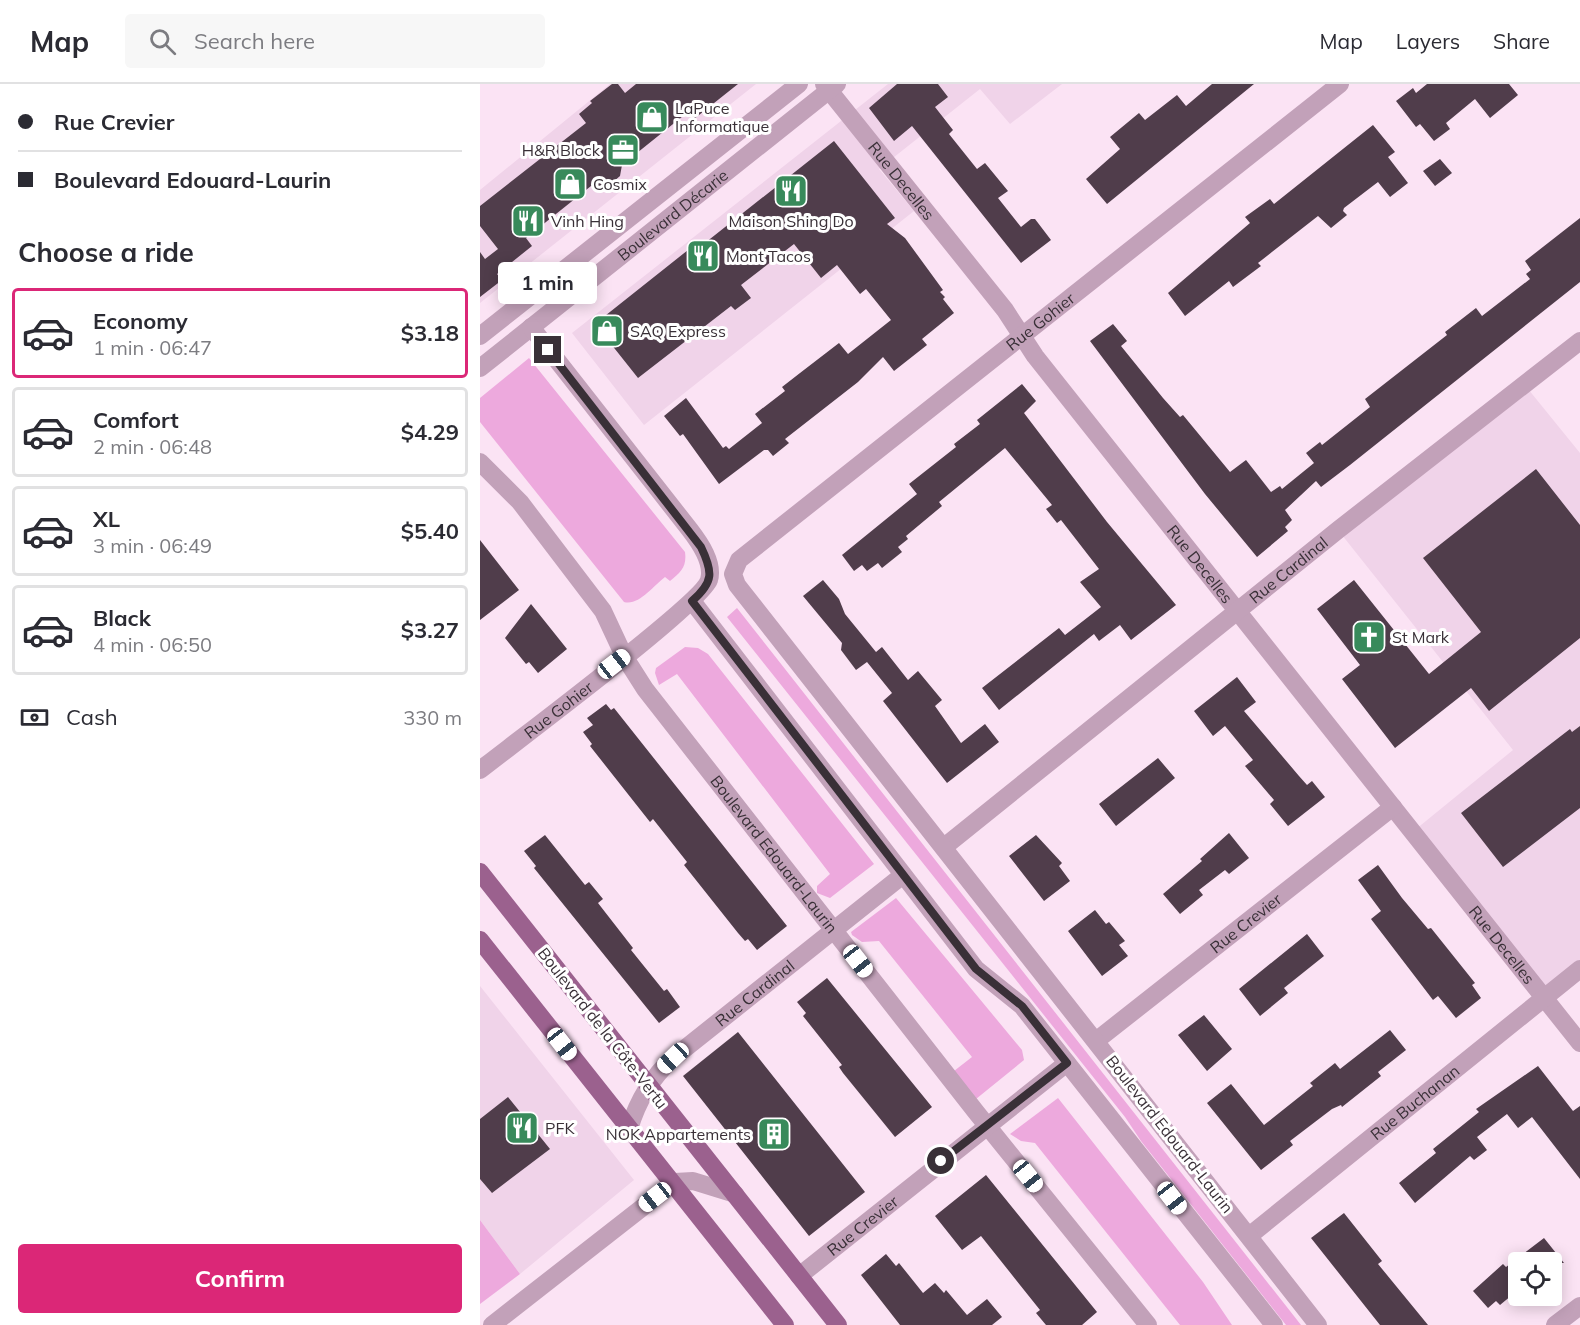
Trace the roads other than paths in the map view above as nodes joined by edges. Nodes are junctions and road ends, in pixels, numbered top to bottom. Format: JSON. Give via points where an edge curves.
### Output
{"nodes":[{"id":1,"x":799,"y":84,"type":"edge"},
{"id":2,"x":1340,"y":84,"type":"edge"},
{"id":3,"x":830,"y":86,"type":"edge"},
{"id":4,"x":531,"y":327,"type":"junction"},
{"id":5,"x":1022,"y":335,"type":"junction"},
{"id":6,"x":480,"y":336,"type":"edge"},
{"id":7,"x":1580,"y":341,"type":"edge"},
{"id":8,"x":480,"y":368,"type":"edge"},
{"id":9,"x":480,"y":462,"type":"edge"},
{"id":10,"x":736,"y":567,"type":"joint"},
{"id":11,"x":692,"y":601,"type":"junction"},
{"id":12,"x":1238,"y":612,"type":"junction"},
{"id":13,"x":624,"y":656,"type":"junction"},
{"id":14,"x":480,"y":770,"type":"edge"},
{"id":15,"x":1393,"y":807,"type":"junction"},
{"id":16,"x":944,"y":847,"type":"junction"},
{"id":17,"x":480,"y":872,"type":"edge"},
{"id":18,"x":903,"y":875,"type":"junction"},
{"id":19,"x":833,"y":929,"type":"junction"},
{"id":20,"x":480,"y":940,"type":"edge"},
{"id":21,"x":1580,"y":969,"type":"edge"},
{"id":22,"x":1544,"y":997,"type":"junction"},
{"id":23,"x":1097,"y":1040,"type":"junction"},
{"id":24,"x":1580,"y":1043,"type":"edge"},
{"id":25,"x":1067,"y":1063,"type":"junction"},
{"id":26,"x":649,"y":1084,"type":"junction"},
{"id":27,"x":986,"y":1124,"type":"junction"},
{"id":28,"x":629,"y":1129,"type":"junction"},
{"id":29,"x":672,"y":1184,"type":"junction"},
{"id":30,"x":735,"y":1194,"type":"junction"},
{"id":31,"x":1249,"y":1236,"type":"junction"},
{"id":32,"x":800,"y":1276,"type":"junction"},
{"id":33,"x":1245,"y":1290,"type":"junction"},
{"id":34,"x":1580,"y":1306,"type":"edge"},
{"id":35,"x":1142,"y":1323,"type":"edge"},
{"id":36,"x":492,"y":1325,"type":"edge"},
{"id":37,"x":785,"y":1325,"type":"edge"},
{"id":38,"x":838,"y":1325,"type":"edge"},
{"id":39,"x":1262,"y":1325,"type":"edge"},
{"id":40,"x":1274,"y":1325,"type":"edge"},
{"id":41,"x":1318,"y":1325,"type":"edge"},
{"id":42,"x":1555,"y":1325,"type":"edge"}],
"edges":[{"from":1,"to":6,"type":"street","name":"Boulevard Décarie"},
{"from":2,"to":5,"type":"street","name":"Rue Gohier"},
{"from":3,"to":4,"type":"street","name":"Boulevard Décarie"},
{"from":3,"to":5,"type":"street","name":"Rue Decelles"},
{"from":4,"to":8,"type":"street","name":"Boulevard Décarie"},
{"from":4,"to":11,"type":"street","via":[[696,537],[710,576],[703,591]]},
{"from":5,"to":10,"type":"street","name":"Rue Gohier"},
{"from":5,"to":12,"type":"street","name":"Rue Decelles"},
{"from":7,"to":12,"type":"street","name":"Rue Cardinal"},
{"from":9,"to":13,"type":"street","name":"Boulevard Edouard-Laurin","via":[[520,502],[593,597]]},
{"from":10,"to":16,"type":"street","name":"Boulevard Edouard-Laurin","via":[[737,585]]},
{"from":11,"to":13,"type":"street","name":"Rue Gohier"},
{"from":11,"to":18,"type":"street"},
{"from":12,"to":15,"type":"street","name":"Rue Decelles"},
{"from":12,"to":16,"type":"street","name":"Rue Cardinal"},
{"from":13,"to":14,"type":"street","name":"Rue Gohier"},
{"from":13,"to":19,"type":"street","name":"Boulevard Edouard-Laurin","via":[[645,689]]},
{"from":15,"to":22,"type":"street","name":"Rue Decelles"},
{"from":15,"to":23,"type":"street","name":"Rue Crevier"},
{"from":16,"to":23,"type":"street","name":"Boulevard Edouard-Laurin"},
{"from":17,"to":26,"type":"main road","name":"Boulevard de la Côte-Vertu"},
{"from":18,"to":19,"type":"street","name":"Rue Cardinal"},
{"from":18,"to":25,"type":"street","via":[[976,969],[1022,1006]]},
{"from":19,"to":26,"type":"street","name":"Rue Cardinal","via":[[673,1058]]},
{"from":19,"to":27,"type":"street","name":"Boulevard Edouard-Laurin"},
{"from":20,"to":28,"type":"main road"},
{"from":21,"to":22,"type":"street","name":"Rue Buchanan"},
{"from":22,"to":24,"type":"street","name":"Rue Decelles"},
{"from":22,"to":31,"type":"street","name":"Rue Buchanan"},
{"from":23,"to":31,"type":"street","name":"Boulevard Edouard-Laurin"},
{"from":25,"to":27,"type":"street","name":"Rue Crevier"},
{"from":25,"to":33,"type":"street"},
{"from":26,"to":28,"type":"street","name":"Rue Cardinal"},
{"from":26,"to":30,"type":"main road","name":"Boulevard de la Côte-Vertu"},
{"from":27,"to":32,"type":"street","name":"Rue Crevier"},
{"from":27,"to":35,"type":"street","name":"Boulevard Edouard-Laurin"},
{"from":28,"to":29,"type":"main road"},
{"from":29,"to":30,"type":"street","via":[[693,1181]]},
{"from":29,"to":36,"type":"street"},
{"from":29,"to":37,"type":"main road"},
{"from":30,"to":32,"type":"main road","name":"Boulevard de la Côte-Vertu"},
{"from":31,"to":41,"type":"street","name":"Boulevard Edouard-Laurin"},
{"from":32,"to":38,"type":"main road","name":"Boulevard de la Côte-Vertu"},
{"from":33,"to":39,"type":"street"},
{"from":33,"to":40,"type":"street"},
{"from":34,"to":42,"type":"street"}]}
